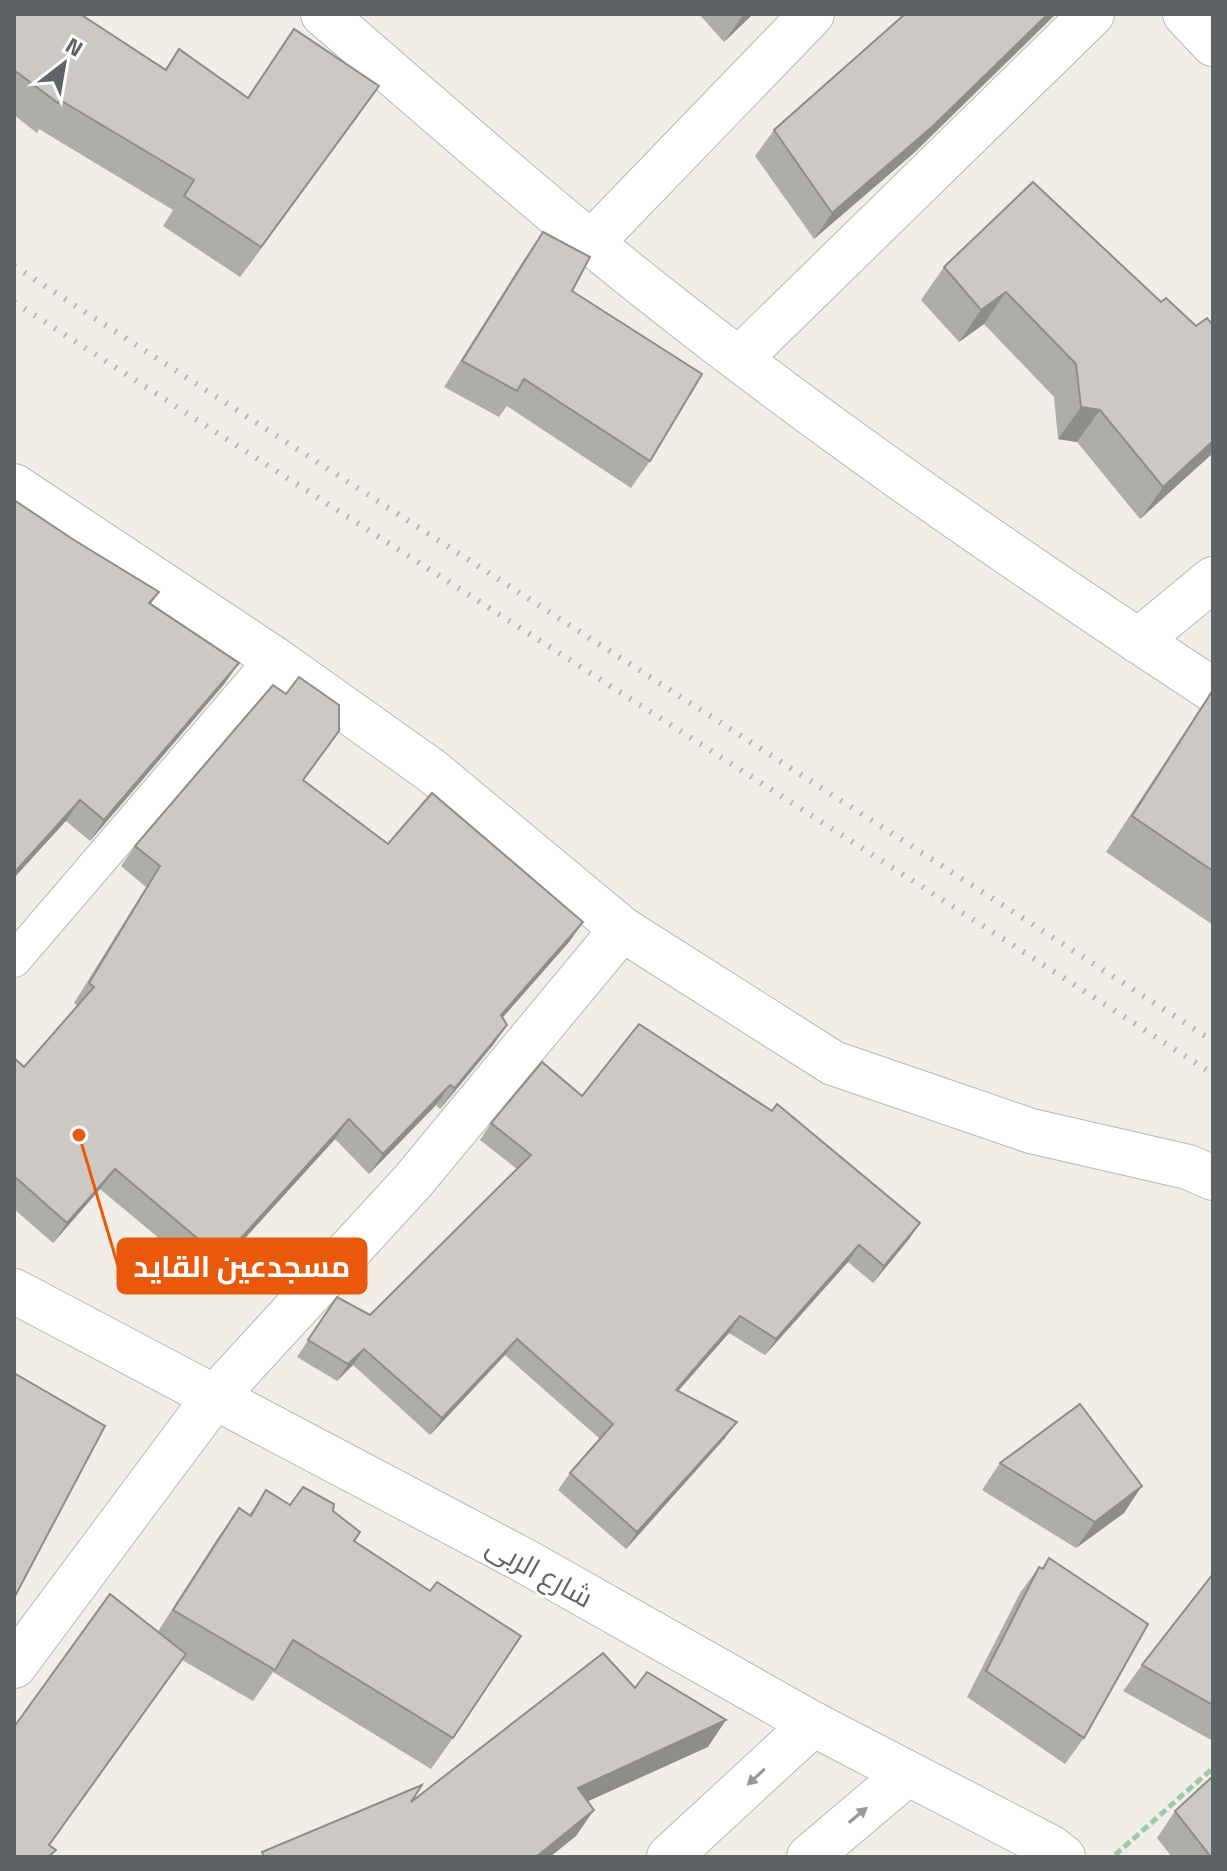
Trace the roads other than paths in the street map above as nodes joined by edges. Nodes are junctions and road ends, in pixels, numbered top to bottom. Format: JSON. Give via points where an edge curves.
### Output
{"nodes":[{"id":1,"x":323,"y":14,"type":"edge"},
{"id":2,"x":812,"y":14,"type":"edge"},
{"id":3,"x":1092,"y":14,"type":"edge"},
{"id":4,"x":1185,"y":14,"type":"edge"},
{"id":5,"x":1213,"y":44,"type":"edge"},
{"id":6,"x":591,"y":243,"type":"junction"},
{"id":7,"x":740,"y":358,"type":"junction"},
{"id":8,"x":14,"y":486,"type":"edge"},
{"id":9,"x":1213,"y":579,"type":"edge"},
{"id":10,"x":1138,"y":641,"type":"junction"},
{"id":11,"x":273,"y":658,"type":"junction"},
{"id":12,"x":1213,"y":690,"type":"edge"},
{"id":13,"x":622,"y":929,"type":"junction"},
{"id":14,"x":14,"y":960,"type":"edge"},
{"id":15,"x":1213,"y":1178,"type":"edge"},
{"id":16,"x":14,"y":1291,"type":"edge"},
{"id":17,"x":213,"y":1399,"type":"junction"},
{"id":18,"x":14,"y":1666,"type":"edge"},
{"id":19,"x":813,"y":1724,"type":"junction"},
{"id":20,"x":907,"y":1774,"type":"junction"},
{"id":21,"x":669,"y":1857,"type":"edge"},
{"id":22,"x":809,"y":1857,"type":"edge"},
{"id":23,"x":1063,"y":1857,"type":"edge"}],
"edges":[{"from":1,"to":6,"type":"street"},
{"from":2,"to":6,"type":"street"},
{"from":3,"to":7,"type":"street"},
{"from":4,"to":5,"type":"street"},
{"from":6,"to":7,"type":"street"},
{"from":7,"to":10,"type":"street"},
{"from":8,"to":11,"type":"street"},
{"from":9,"to":10,"type":"street"},
{"from":10,"to":12,"type":"street"},
{"from":11,"to":13,"type":"street","via":[[432,771]]},
{"from":11,"to":14,"type":"lane"},
{"from":13,"to":15,"type":"street","via":[[833,1063],[1031,1131],[1188,1167]]},
{"from":13,"to":17,"type":"street","via":[[413,1181]]},
{"from":16,"to":17,"type":"street","name":"شارع الربى"},
{"from":17,"to":18,"type":"street"},
{"from":17,"to":19,"type":"street","name":"شارع الربى","via":[[523,1560]]},
{"from":19,"to":20,"type":"street","name":"شارع الربى"},
{"from":19,"to":21,"type":"street","one_way":true},
{"from":22,"to":20,"type":"street","one_way":true},
{"from":20,"to":23,"type":"street","name":"شارع الربى"}]}
